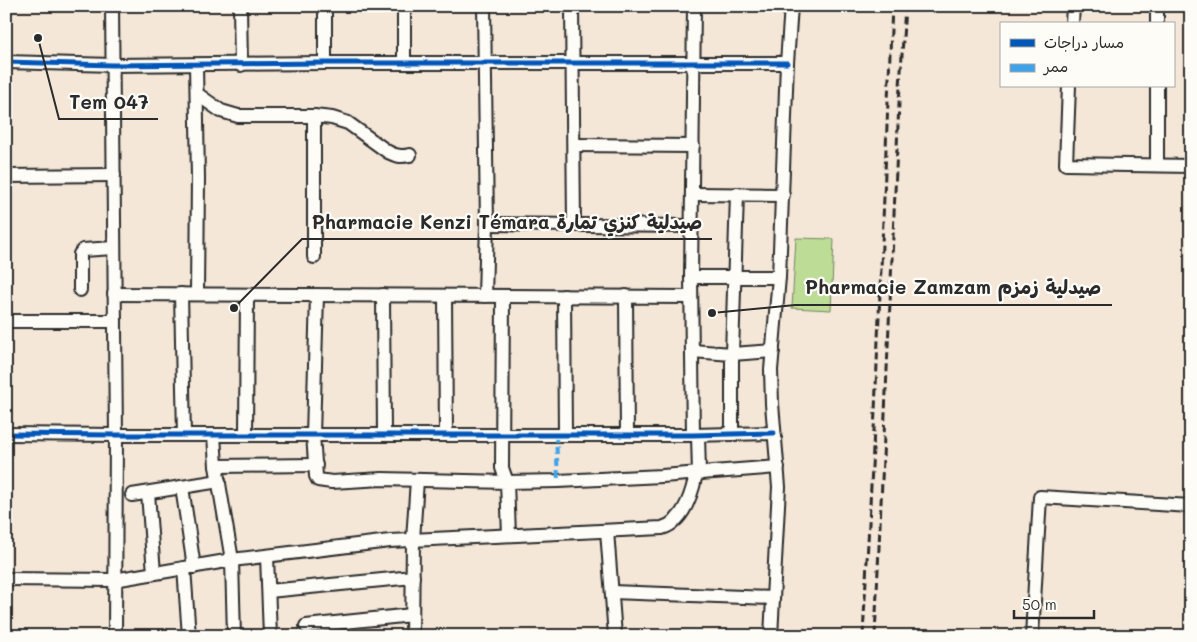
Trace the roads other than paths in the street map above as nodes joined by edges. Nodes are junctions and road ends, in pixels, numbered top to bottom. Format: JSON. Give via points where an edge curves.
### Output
{"nodes":[{"id":1,"x":112,"y":6,"type":"edge"},
{"id":2,"x":240,"y":6,"type":"edge"},
{"id":3,"x":325,"y":6,"type":"edge"},
{"id":4,"x":404,"y":6,"type":"edge"},
{"id":5,"x":484,"y":6,"type":"edge"},
{"id":6,"x":572,"y":6,"type":"edge"},
{"id":7,"x":694,"y":6,"type":"edge"},
{"id":8,"x":791,"y":6,"type":"edge"},
{"id":9,"x":1073,"y":6,"type":"edge"},
{"id":10,"x":1157,"y":6,"type":"edge"},
{"id":11,"x":1072,"y":22,"type":"edge"},
{"id":12,"x":1157,"y":22,"type":"edge"},
{"id":13,"x":6,"y":62,"type":"edge"},
{"id":14,"x":694,"y":62,"type":"junction"},
{"id":15,"x":325,"y":63,"type":"junction"},
{"id":16,"x":404,"y":63,"type":"junction"},
{"id":17,"x":572,"y":63,"type":"junction"},
{"id":18,"x":787,"y":63,"type":"junction"},
{"id":19,"x":484,"y":64,"type":"junction"},
{"id":20,"x":196,"y":65,"type":"junction"},
{"id":21,"x":241,"y":65,"type":"junction"},
{"id":22,"x":113,"y":66,"type":"junction"},
{"id":23,"x":1070,"y":88,"type":"edge"},
{"id":24,"x":1157,"y":88,"type":"edge"},
{"id":25,"x":197,"y":94,"type":"junction"},
{"id":26,"x":314,"y":116,"type":"junction"},
{"id":27,"x":574,"y":144,"type":"junction"},
{"id":28,"x":693,"y":146,"type":"junction"},
{"id":29,"x":410,"y":154,"type":"dead end"},
{"id":30,"x":1157,"y":165,"type":"junction"},
{"id":31,"x":1191,"y":166,"type":"edge"},
{"id":32,"x":114,"y":175,"type":"junction"},
{"id":33,"x":6,"y":176,"type":"edge"},
{"id":34,"x":693,"y":194,"type":"junction"},
{"id":35,"x":737,"y":194,"type":"junction"},
{"id":36,"x":782,"y":195,"type":"junction"},
{"id":37,"x":487,"y":224,"type":"junction"},
{"id":38,"x":574,"y":224,"type":"junction"},
{"id":39,"x":691,"y":226,"type":"junction"},
{"id":40,"x":114,"y":248,"type":"junction"},
{"id":41,"x":314,"y":257,"type":"dead end"},
{"id":42,"x":691,"y":277,"type":"junction"},
{"id":43,"x":734,"y":277,"type":"junction"},
{"id":44,"x":779,"y":277,"type":"junction"},
{"id":45,"x":80,"y":290,"type":"dead end"},
{"id":46,"x":114,"y":294,"type":"junction"},
{"id":47,"x":181,"y":294,"type":"junction"},
{"id":48,"x":197,"y":294,"type":"junction"},
{"id":49,"x":247,"y":295,"type":"junction"},
{"id":50,"x":317,"y":295,"type":"junction"},
{"id":51,"x":382,"y":295,"type":"junction"},
{"id":52,"x":445,"y":296,"type":"junction"},
{"id":53,"x":485,"y":296,"type":"junction"},
{"id":54,"x":503,"y":296,"type":"junction"},
{"id":55,"x":564,"y":296,"type":"junction"},
{"id":56,"x":626,"y":296,"type":"junction"},
{"id":57,"x":691,"y":297,"type":"junction"},
{"id":58,"x":6,"y":320,"type":"edge"},
{"id":59,"x":115,"y":321,"type":"junction"},
{"id":60,"x":773,"y":351,"type":"junction"},
{"id":61,"x":692,"y":352,"type":"junction"},
{"id":62,"x":732,"y":354,"type":"junction"},
{"id":63,"x":6,"y":434,"type":"edge"},
{"id":64,"x":384,"y":434,"type":"junction"},
{"id":65,"x":446,"y":434,"type":"junction"},
{"id":66,"x":503,"y":434,"type":"junction"},
{"id":67,"x":565,"y":434,"type":"junction"},
{"id":68,"x":732,"y":434,"type":"junction"},
{"id":69,"x":774,"y":434,"type":"junction"},
{"id":70,"x":116,"y":435,"type":"junction"},
{"id":71,"x":184,"y":435,"type":"junction"},
{"id":72,"x":214,"y":435,"type":"junction"},
{"id":73,"x":246,"y":435,"type":"junction"},
{"id":74,"x":313,"y":435,"type":"junction"},
{"id":75,"x":627,"y":435,"type":"junction"},
{"id":76,"x":696,"y":435,"type":"junction"},
{"id":77,"x":316,"y":465,"type":"junction"},
{"id":78,"x":216,"y":466,"type":"junction"},
{"id":79,"x":778,"y":467,"type":"junction"},
{"id":80,"x":697,"y":474,"type":"junction"},
{"id":81,"x":417,"y":480,"type":"junction"},
{"id":82,"x":219,"y":481,"type":"junction"},
{"id":83,"x":507,"y":482,"type":"junction"},
{"id":84,"x":182,"y":487,"type":"junction"},
{"id":85,"x":148,"y":493,"type":"junction"},
{"id":86,"x":132,"y":495,"type":"dead end"},
{"id":87,"x":1191,"y":506,"type":"edge"},
{"id":88,"x":607,"y":531,"type":"junction"},
{"id":89,"x":509,"y":535,"type":"junction"},
{"id":90,"x":413,"y":540,"type":"junction"},
{"id":91,"x":267,"y":556,"type":"junction"},
{"id":92,"x":232,"y":560,"type":"junction"},
{"id":93,"x":189,"y":567,"type":"junction"},
{"id":94,"x":154,"y":573,"type":"junction"},
{"id":95,"x":413,"y":577,"type":"junction"},
{"id":96,"x":6,"y":579,"type":"edge"},
{"id":97,"x":114,"y":580,"type":"junction"},
{"id":98,"x":269,"y":591,"type":"junction"},
{"id":99,"x":612,"y":592,"type":"junction"},
{"id":100,"x":773,"y":598,"type":"junction"},
{"id":101,"x":412,"y":615,"type":"junction"},
{"id":102,"x":306,"y":626,"type":"dead end"},
{"id":103,"x":115,"y":636,"type":"edge"},
{"id":104,"x":189,"y":636,"type":"edge"},
{"id":105,"x":234,"y":636,"type":"edge"},
{"id":106,"x":270,"y":636,"type":"edge"},
{"id":107,"x":412,"y":636,"type":"edge"},
{"id":108,"x":615,"y":636,"type":"edge"},
{"id":109,"x":771,"y":636,"type":"edge"},
{"id":110,"x":1032,"y":636,"type":"edge"}],
"edges":[{"from":1,"to":22,"type":"street"},
{"from":2,"to":21,"type":"street"},
{"from":3,"to":15,"type":"street"},
{"from":4,"to":16,"type":"street"},
{"from":5,"to":19,"type":"street"},
{"from":6,"to":17,"type":"street"},
{"from":7,"to":14,"type":"street"},
{"from":8,"to":18,"type":"street"},
{"from":9,"to":11,"type":"street"},
{"from":10,"to":12,"type":"street"},
{"from":13,"to":22,"type":"street"},
{"from":14,"to":17,"type":"street"},
{"from":14,"to":18,"type":"street"},
{"from":14,"to":28,"type":"street"},
{"from":15,"to":16,"type":"street"},
{"from":15,"to":21,"type":"street"},
{"from":16,"to":19,"type":"street"},
{"from":17,"to":19,"type":"street"},
{"from":17,"to":27,"type":"street"},
{"from":18,"to":36,"type":"street"},
{"from":19,"to":37,"type":"street"},
{"from":20,"to":21,"type":"street"},
{"from":20,"to":22,"type":"street"},
{"from":20,"to":25,"type":"street"},
{"from":22,"to":32,"type":"street"},
{"from":23,"to":30,"type":"street","via":[[1066,164]]},
{"from":24,"to":30,"type":"street"},
{"from":25,"to":26,"type":"street","via":[[221,111],[238,116]]},
{"from":25,"to":48,"type":"street"},
{"from":26,"to":29,"type":"street","via":[[348,123],[394,156]]},
{"from":26,"to":41,"type":"street"},
{"from":27,"to":28,"type":"street"},
{"from":27,"to":38,"type":"street"},
{"from":28,"to":34,"type":"street"},
{"from":30,"to":31,"type":"street"},
{"from":32,"to":33,"type":"street"},
{"from":32,"to":40,"type":"street"},
{"from":34,"to":35,"type":"street"},
{"from":34,"to":39,"type":"street"},
{"from":35,"to":36,"type":"street"},
{"from":35,"to":43,"type":"street"},
{"from":36,"to":44,"type":"street"},
{"from":37,"to":38,"type":"street"},
{"from":37,"to":53,"type":"street"},
{"from":38,"to":39,"type":"street"},
{"from":39,"to":42,"type":"street"},
{"from":40,"to":45,"type":"street","via":[[83,250],[80,254]]},
{"from":40,"to":46,"type":"street"},
{"from":42,"to":43,"type":"street"},
{"from":42,"to":57,"type":"street"},
{"from":43,"to":44,"type":"street"},
{"from":43,"to":62,"type":"street"},
{"from":44,"to":60,"type":"street"},
{"from":46,"to":47,"type":"street"},
{"from":46,"to":59,"type":"street"},
{"from":47,"to":48,"type":"street"},
{"from":47,"to":71,"type":"street"},
{"from":48,"to":49,"type":"street"},
{"from":49,"to":50,"type":"street"},
{"from":49,"to":73,"type":"street"},
{"from":50,"to":51,"type":"street"},
{"from":50,"to":74,"type":"street"},
{"from":51,"to":52,"type":"street"},
{"from":51,"to":64,"type":"street"},
{"from":52,"to":53,"type":"street"},
{"from":52,"to":65,"type":"street"},
{"from":53,"to":54,"type":"street"},
{"from":54,"to":55,"type":"street"},
{"from":54,"to":66,"type":"street"},
{"from":55,"to":56,"type":"street"},
{"from":55,"to":67,"type":"street"},
{"from":56,"to":57,"type":"street"},
{"from":56,"to":75,"type":"street"},
{"from":57,"to":61,"type":"street"},
{"from":58,"to":59,"type":"street"},
{"from":59,"to":70,"type":"street"},
{"from":60,"to":62,"type":"street"},
{"from":60,"to":69,"type":"street"},
{"from":61,"to":62,"type":"street"},
{"from":61,"to":76,"type":"street"},
{"from":62,"to":68,"type":"street"},
{"from":63,"to":70,"type":"street"},
{"from":64,"to":65,"type":"street"},
{"from":64,"to":74,"type":"street"},
{"from":65,"to":66,"type":"street"},
{"from":66,"to":67,"type":"street"},
{"from":66,"to":83,"type":"street","via":[[502,468]]},
{"from":67,"to":75,"type":"street"},
{"from":68,"to":69,"type":"street"},
{"from":68,"to":76,"type":"street"},
{"from":69,"to":79,"type":"street"},
{"from":70,"to":71,"type":"street"},
{"from":70,"to":97,"type":"street"},
{"from":71,"to":72,"type":"street"},
{"from":72,"to":73,"type":"street"},
{"from":72,"to":78,"type":"street"},
{"from":73,"to":74,"type":"street"},
{"from":74,"to":77,"type":"street"},
{"from":75,"to":76,"type":"street"},
{"from":76,"to":80,"type":"street"},
{"from":77,"to":78,"type":"street"},
{"from":77,"to":81,"type":"street","via":[[316,476],[324,482]]},
{"from":78,"to":82,"type":"street"},
{"from":79,"to":80,"type":"street"},
{"from":79,"to":100,"type":"street"},
{"from":80,"to":83,"type":"street"},
{"from":80,"to":88,"type":"street","via":[[685,508],[673,524],[662,528]]},
{"from":81,"to":83,"type":"street"},
{"from":81,"to":90,"type":"street"},
{"from":82,"to":84,"type":"street"},
{"from":82,"to":92,"type":"street"},
{"from":83,"to":89,"type":"street"},
{"from":84,"to":85,"type":"street"},
{"from":84,"to":93,"type":"street"},
{"from":85,"to":86,"type":"street"},
{"from":85,"to":94,"type":"street"},
{"from":87,"to":110,"type":"street","via":[[1040,497]]},
{"from":88,"to":89,"type":"street"},
{"from":88,"to":99,"type":"street"},
{"from":89,"to":90,"type":"street"},
{"from":90,"to":91,"type":"street"},
{"from":90,"to":95,"type":"street"},
{"from":91,"to":92,"type":"street"},
{"from":91,"to":98,"type":"street"},
{"from":92,"to":93,"type":"street"},
{"from":92,"to":105,"type":"street"},
{"from":93,"to":94,"type":"street"},
{"from":93,"to":104,"type":"street"},
{"from":94,"to":97,"type":"street"},
{"from":95,"to":98,"type":"street"},
{"from":95,"to":101,"type":"street"},
{"from":96,"to":97,"type":"street"},
{"from":97,"to":103,"type":"street"},
{"from":98,"to":106,"type":"street"},
{"from":99,"to":100,"type":"street"},
{"from":99,"to":108,"type":"street"},
{"from":100,"to":109,"type":"street"},
{"from":101,"to":102,"type":"street"},
{"from":101,"to":107,"type":"street"}]}
